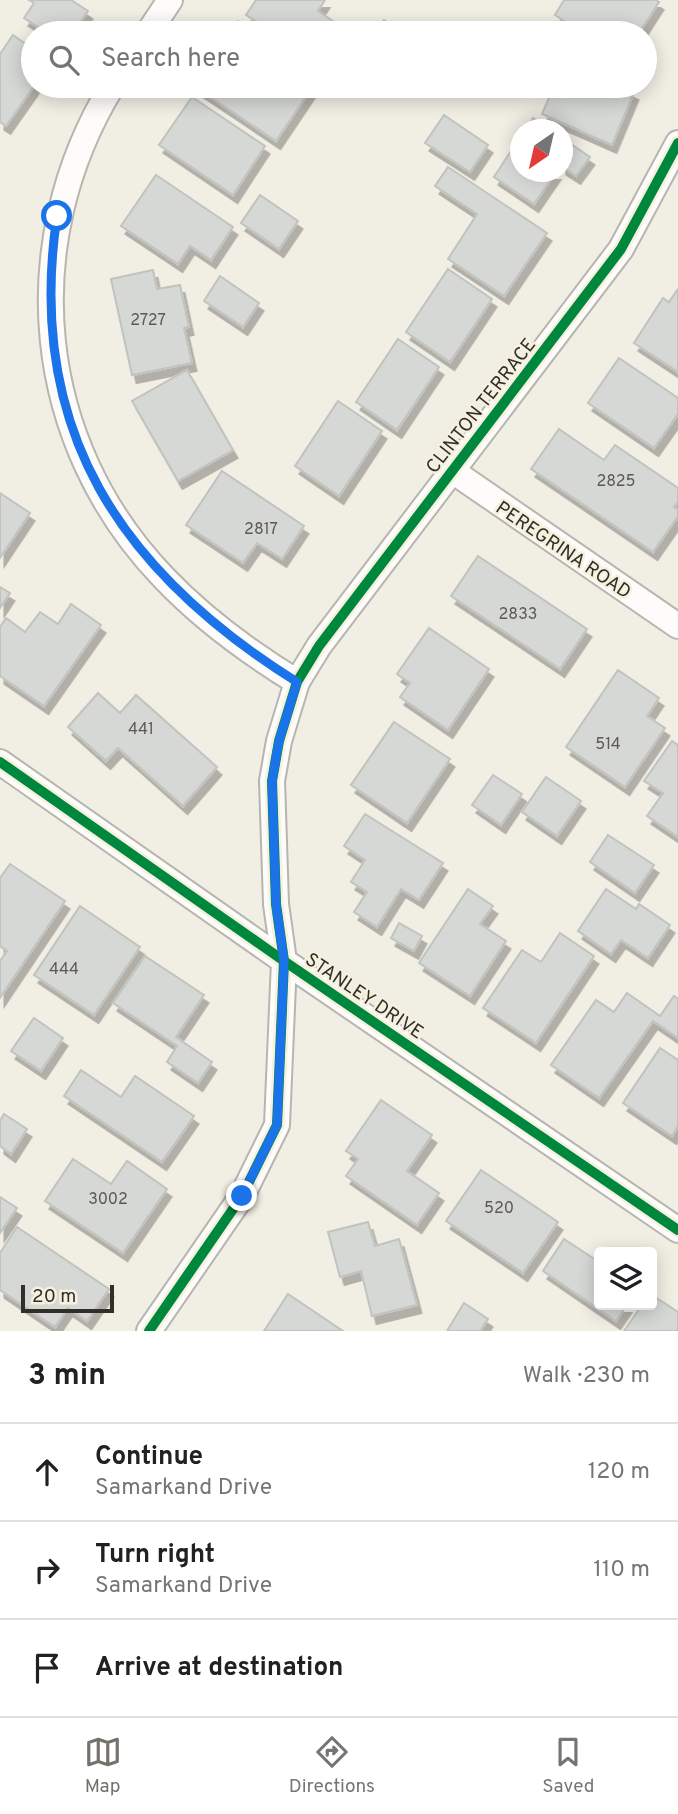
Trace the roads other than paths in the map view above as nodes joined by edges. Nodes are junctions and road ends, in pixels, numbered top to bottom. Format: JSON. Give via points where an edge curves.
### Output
{"nodes":[{"id":1,"x":170,"y":0,"type":"edge"},
{"id":2,"x":156,"y":21,"type":"edge"},
{"id":3,"x":105,"y":98,"type":"edge"},
{"id":4,"x":678,"y":143,"type":"edge"},
{"id":5,"x":451,"y":470,"type":"junction"},
{"id":6,"x":678,"y":626,"type":"edge"},
{"id":7,"x":297,"y":682,"type":"junction"},
{"id":8,"x":0,"y":762,"type":"edge"},
{"id":9,"x":284,"y":961,"type":"junction"},
{"id":10,"x":678,"y":1230,"type":"edge"},
{"id":11,"x":149,"y":1331,"type":"edge"}],
"edges":[{"from":1,"to":2,"type":"street"},
{"from":3,"to":7,"type":"street","via":[[71,168],[51,257],[50,318],[56,372],[71,426],[93,478],[119,521],[162,576],[243,648]]},
{"from":4,"to":5,"type":"street","name":"CLINTON TERRACE","via":[[621,249]]},
{"from":5,"to":6,"type":"street","name":"PEREGRINA ROAD"},
{"from":5,"to":7,"type":"street","name":"CLINTON TERRACE"},
{"from":7,"to":9,"type":"street","name":"CLINTON TERRACE","via":[[272,781],[276,904]]},
{"from":8,"to":9,"type":"street","name":"STANLEY DRIVE"},
{"from":9,"to":10,"type":"street","name":"STANLEY DRIVE"},
{"from":9,"to":11,"type":"street","name":"CLINTON TERRACE","via":[[277,1125],[242,1196]]}]}
